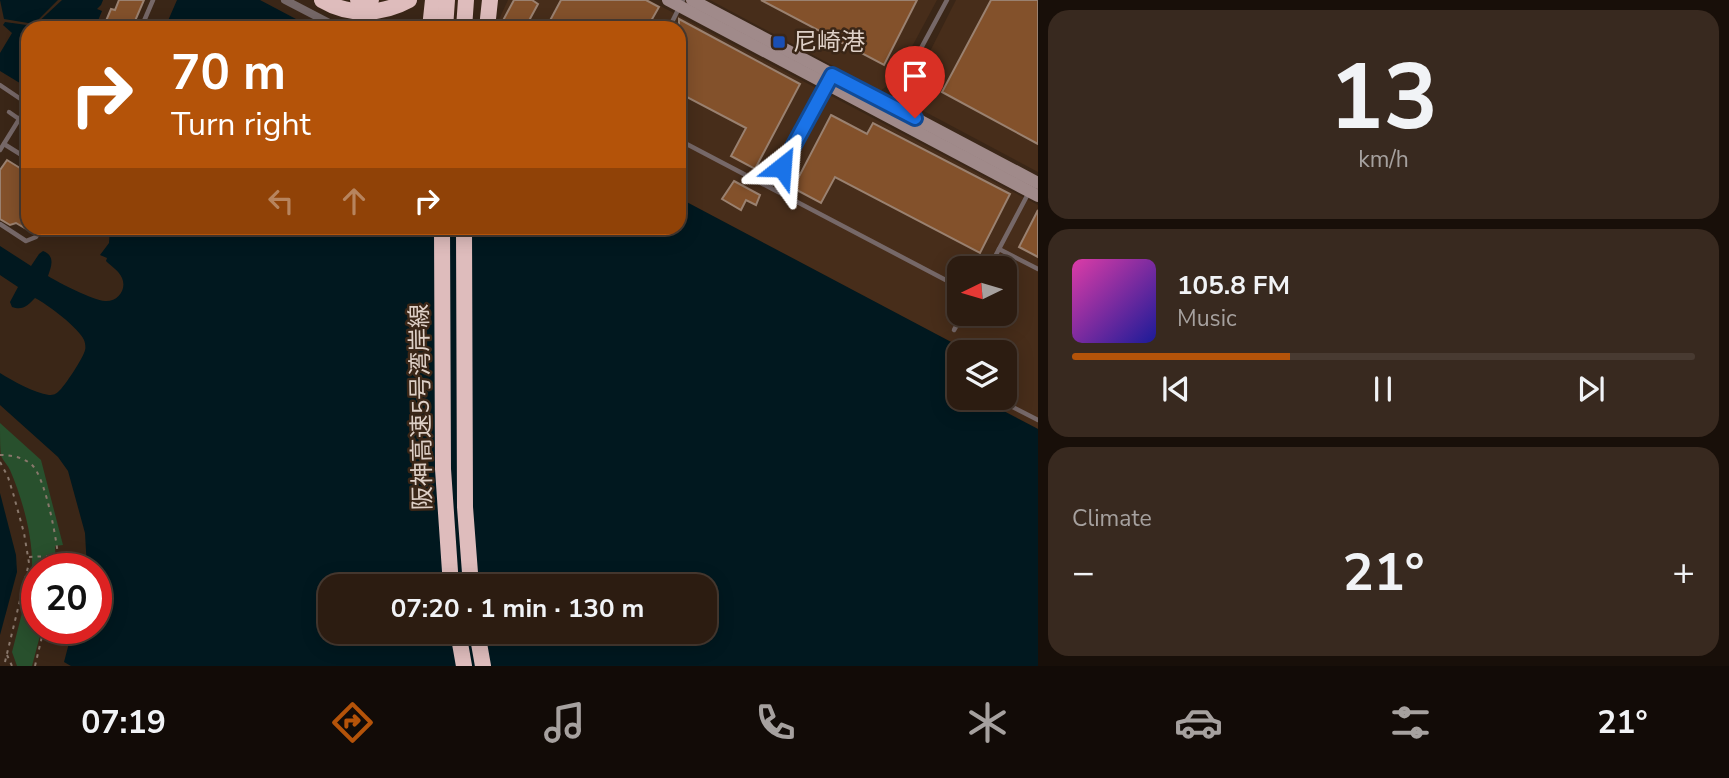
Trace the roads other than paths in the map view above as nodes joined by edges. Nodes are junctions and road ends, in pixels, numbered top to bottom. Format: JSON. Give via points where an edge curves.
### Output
{"nodes":[{"id":1,"x":153,"y":0,"type":"edge"},
{"id":2,"x":285,"y":0,"type":"edge"},
{"id":3,"x":322,"y":0,"type":"edge"},
{"id":4,"x":358,"y":0,"type":"edge"},
{"id":5,"x":371,"y":0,"type":"edge"},
{"id":6,"x":409,"y":0,"type":"edge"},
{"id":7,"x":447,"y":0,"type":"edge"},
{"id":8,"x":466,"y":0,"type":"edge"},
{"id":9,"x":491,"y":0,"type":"edge"},
{"id":10,"x":497,"y":0,"type":"edge"},
{"id":11,"x":692,"y":0,"type":"edge"},
{"id":12,"x":947,"y":0,"type":"edge"},
{"id":13,"x":677,"y":2,"type":"edge"},
{"id":14,"x":429,"y":3,"type":"edge"},
{"id":15,"x":144,"y":21,"type":"edge"},
{"id":16,"x":326,"y":21,"type":"edge"},
{"id":17,"x":430,"y":21,"type":"edge"},
{"id":18,"x":446,"y":21,"type":"edge"},
{"id":19,"x":456,"y":21,"type":"edge"},
{"id":20,"x":467,"y":21,"type":"edge"},
{"id":21,"x":486,"y":21,"type":"edge"},
{"id":22,"x":488,"y":21,"type":"edge"},
{"id":23,"x":671,"y":21,"type":"edge"},
{"id":24,"x":829,"y":79,"type":"junction"},
{"id":25,"x":0,"y":85,"type":"edge"},
{"id":26,"x":21,"y":99,"type":"edge"},
{"id":27,"x":891,"y":105,"type":"junction"},
{"id":28,"x":9,"y":112,"type":"dead end"},
{"id":29,"x":21,"y":116,"type":"edge"},
{"id":30,"x":19,"y":119,"type":"junction"},
{"id":31,"x":0,"y":138,"type":"edge"},
{"id":32,"x":5,"y":143,"type":"junction"},
{"id":33,"x":686,"y":144,"type":"edge"},
{"id":34,"x":0,"y":150,"type":"edge"},
{"id":35,"x":21,"y":154,"type":"edge"},
{"id":36,"x":770,"y":187,"type":"junction"},
{"id":37,"x":1035,"y":188,"type":"edge"},
{"id":38,"x":0,"y":224,"type":"edge"},
{"id":39,"x":37,"y":235,"type":"edge"},
{"id":40,"x":432,"y":235,"type":"edge"},
{"id":41,"x":442,"y":235,"type":"edge"},
{"id":42,"x":464,"y":235,"type":"edge"},
{"id":43,"x":474,"y":235,"type":"edge"},
{"id":44,"x":999,"y":250,"type":"junction"},
{"id":45,"x":996,"y":256,"type":"edge"},
{"id":46,"x":1038,"y":269,"type":"edge"},
{"id":47,"x":947,"y":281,"type":"edge"},
{"id":48,"x":956,"y":326,"type":"edge"},
{"id":49,"x":954,"y":330,"type":"dead end"},
{"id":50,"x":443,"y":379,"type":"junction"},
{"id":51,"x":1017,"y":409,"type":"edge"},
{"id":52,"x":1038,"y":420,"type":"edge"},
{"id":53,"x":464,"y":469,"type":"junction"},
{"id":54,"x":450,"y":574,"type":"edge"},
{"id":55,"x":470,"y":574,"type":"edge"},
{"id":56,"x":460,"y":644,"type":"edge"},
{"id":57,"x":479,"y":644,"type":"edge"},
{"id":58,"x":464,"y":666,"type":"edge"},
{"id":59,"x":483,"y":666,"type":"edge"}],
"edges":[{"from":1,"to":15,"type":"lane"},
{"from":2,"to":16,"type":"street"},
{"from":3,"to":6,"type":"highway","via":[[357,12],[391,8]]},
{"from":4,"to":5,"type":"highway"},
{"from":7,"to":18,"type":"highway"},
{"from":8,"to":20,"type":"highway"},
{"from":9,"to":21,"type":"highway"},
{"from":10,"to":22,"type":"street"},
{"from":11,"to":24,"type":"street"},
{"from":12,"to":27,"type":"lane"},
{"from":13,"to":23,"type":"lane"},
{"from":13,"to":24,"type":"street"},
{"from":14,"to":17,"type":"highway"},
{"from":14,"to":19,"type":"street"},
{"from":24,"to":27,"type":"street"},
{"from":24,"to":36,"type":"lane"},
{"from":24,"to":37,"type":"street"},
{"from":25,"to":26,"type":"lane"},
{"from":27,"to":37,"type":"street"},
{"from":28,"to":30,"type":"lane"},
{"from":29,"to":30,"type":"lane"},
{"from":30,"to":32,"type":"lane"},
{"from":31,"to":32,"type":"lane"},
{"from":32,"to":34,"type":"lane"},
{"from":32,"to":35,"type":"lane"},
{"from":33,"to":36,"type":"lane"},
{"from":36,"to":47,"type":"lane"},
{"from":37,"to":44,"type":"lane"},
{"from":38,"to":39,"type":"lane","via":[[26,241]]},
{"from":40,"to":50,"type":"highway"},
{"from":41,"to":50,"type":"highway","name":"阪神高速5号湾岸線"},
{"from":42,"to":53,"type":"highway","name":"阪神高速5号湾岸線"},
{"from":43,"to":53,"type":"highway","via":[[471,401]]},
{"from":44,"to":45,"type":"lane"},
{"from":44,"to":46,"type":"lane"},
{"from":48,"to":49,"type":"lane"},
{"from":50,"to":54,"type":"highway","name":"阪神高速5号湾岸線","via":[[443,483]]},
{"from":51,"to":52,"type":"lane"},
{"from":53,"to":55,"type":"highway","name":"阪神高速5号湾岸線"},
{"from":56,"to":58,"type":"highway"},
{"from":57,"to":59,"type":"highway"}]}
